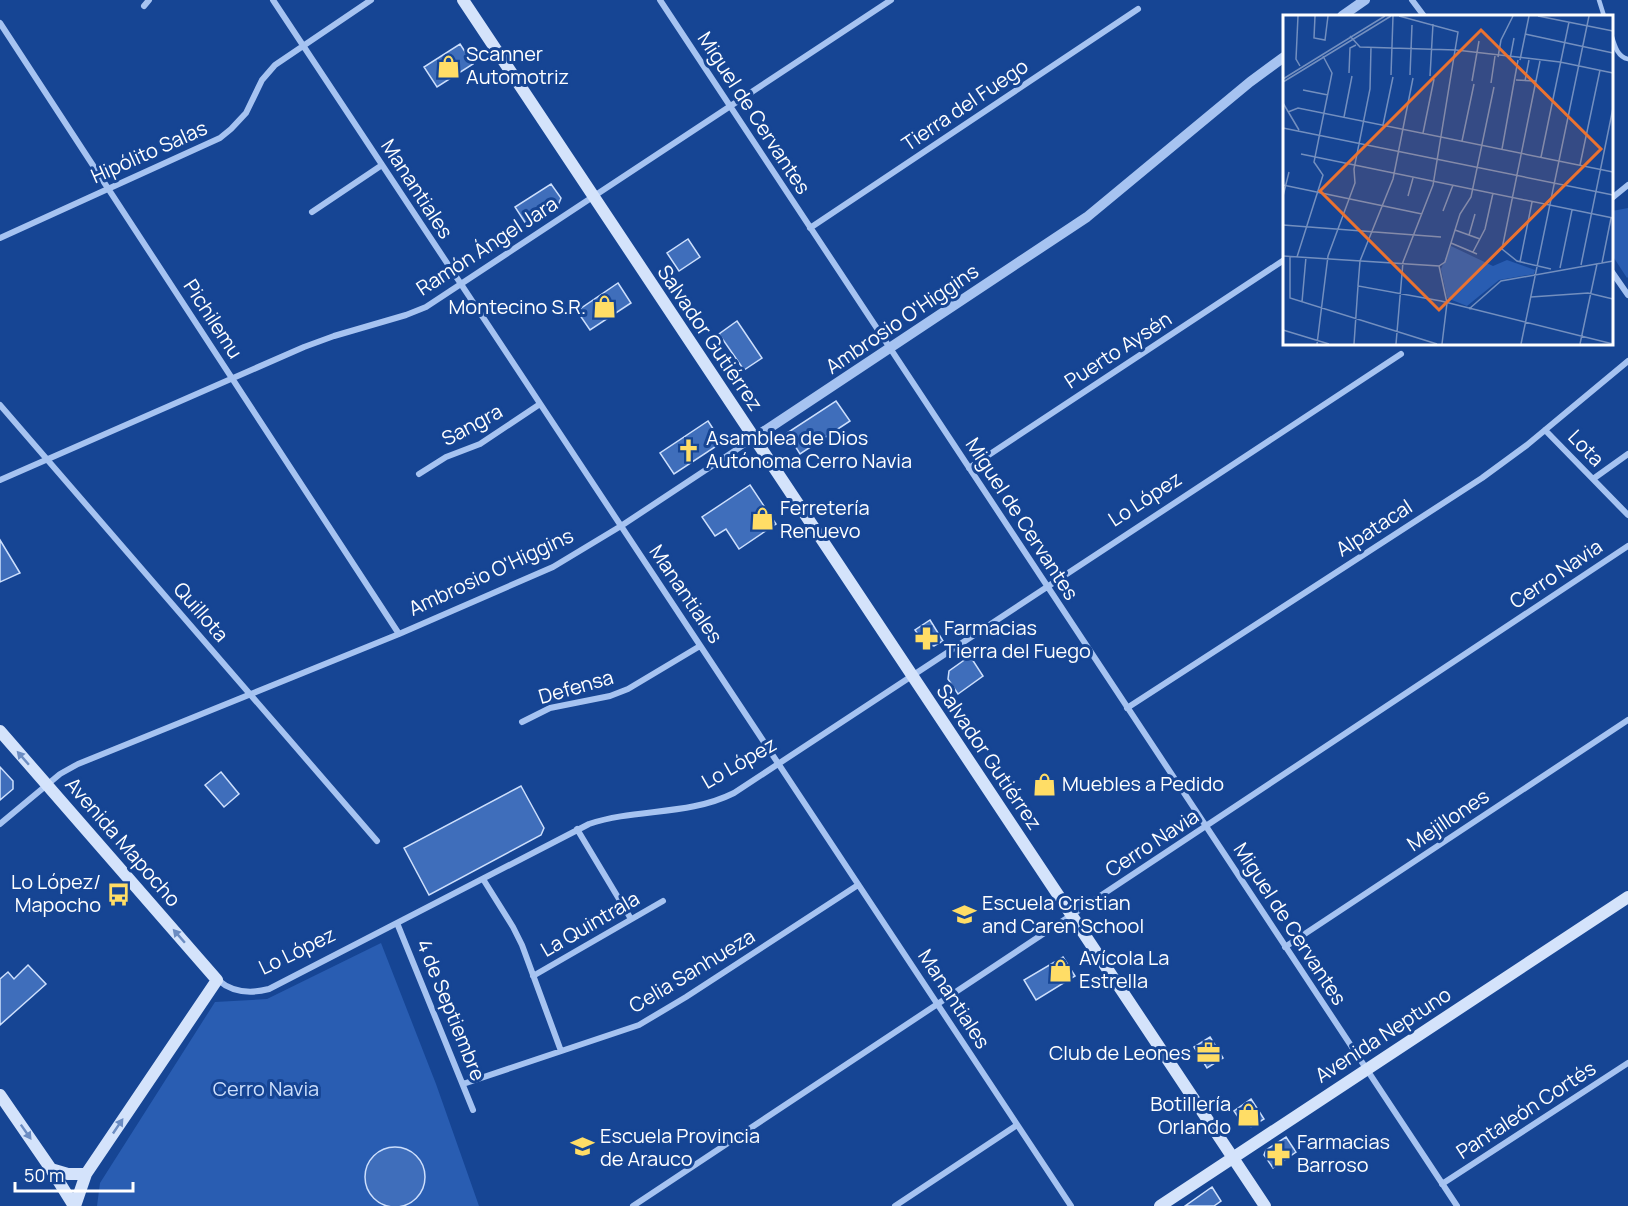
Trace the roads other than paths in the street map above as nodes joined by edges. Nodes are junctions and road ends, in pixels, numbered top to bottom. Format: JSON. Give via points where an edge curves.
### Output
{"nodes":[{"id":1,"x":149,"y":0,"type":"edge"},
{"id":2,"x":273,"y":0,"type":"edge"},
{"id":3,"x":370,"y":0,"type":"edge"},
{"id":4,"x":464,"y":0,"type":"edge"},
{"id":5,"x":660,"y":0,"type":"edge"},
{"id":6,"x":891,"y":0,"type":"edge"},
{"id":7,"x":1365,"y":0,"type":"edge"},
{"id":8,"x":1412,"y":0,"type":"edge"},
{"id":9,"x":1599,"y":0,"type":"edge"},
{"id":10,"x":144,"y":6,"type":"dead end"},
{"id":11,"x":1138,"y":9,"type":"dead end"},
{"id":12,"x":1343,"y":15,"type":"edge"},
{"id":13,"x":1423,"y":15,"type":"edge"},
{"id":14,"x":1604,"y":15,"type":"edge"},
{"id":15,"x":0,"y":23,"type":"edge"},
{"id":16,"x":1613,"y":42,"type":"edge"},
{"id":17,"x":303,"y":45,"type":"junction"},
{"id":18,"x":1283,"y":58,"type":"edge"},
{"id":19,"x":1628,"y":59,"type":"edge"},
{"id":20,"x":729,"y":106,"type":"junction"},
{"id":21,"x":382,"y":165,"type":"junction"},
{"id":22,"x":1628,"y":185,"type":"edge"},
{"id":23,"x":108,"y":188,"type":"junction"},
{"id":24,"x":593,"y":196,"type":"junction"},
{"id":25,"x":1613,"y":196,"type":"edge"},
{"id":26,"x":312,"y":212,"type":"dead end"},
{"id":27,"x":810,"y":228,"type":"junction"},
{"id":28,"x":0,"y":238,"type":"edge"},
{"id":29,"x":1283,"y":261,"type":"edge"},
{"id":30,"x":1613,"y":274,"type":"edge"},
{"id":31,"x":461,"y":284,"type":"junction"},
{"id":32,"x":1627,"y":292,"type":"edge"},
{"id":33,"x":890,"y":348,"type":"junction"},
{"id":34,"x":1401,"y":354,"type":"dead end"},
{"id":35,"x":1628,"y":361,"type":"edge"},
{"id":36,"x":232,"y":378,"type":"junction"},
{"id":37,"x":540,"y":404,"type":"junction"},
{"id":38,"x":0,"y":405,"type":"edge"},
{"id":39,"x":1545,"y":430,"type":"junction"},
{"id":40,"x":754,"y":438,"type":"junction"},
{"id":41,"x":1628,"y":454,"type":"edge"},
{"id":42,"x":47,"y":459,"type":"junction"},
{"id":43,"x":969,"y":468,"type":"junction"},
{"id":44,"x":419,"y":474,"type":"dead end"},
{"id":45,"x":1593,"y":479,"type":"junction"},
{"id":46,"x":0,"y":480,"type":"edge"},
{"id":47,"x":1628,"y":515,"type":"edge"},
{"id":48,"x":621,"y":526,"type":"junction"},
{"id":49,"x":1628,"y":546,"type":"edge"},
{"id":50,"x":1047,"y":587,"type":"junction"},
{"id":51,"x":399,"y":634,"type":"junction"},
{"id":52,"x":700,"y":646,"type":"junction"},
{"id":53,"x":912,"y":676,"type":"junction"},
{"id":54,"x":250,"y":695,"type":"junction"},
{"id":55,"x":1127,"y":708,"type":"junction"},
{"id":56,"x":1628,"y":720,"type":"edge"},
{"id":57,"x":522,"y":722,"type":"dead end"},
{"id":58,"x":0,"y":731,"type":"edge"},
{"id":59,"x":779,"y":764,"type":"junction"},
{"id":60,"x":47,"y":784,"type":"junction"},
{"id":61,"x":0,"y":824,"type":"edge"},
{"id":62,"x":1206,"y":828,"type":"junction"},
{"id":63,"x":577,"y":829,"type":"junction"},
{"id":64,"x":376,"y":841,"type":"dead end"},
{"id":65,"x":483,"y":879,"type":"junction"},
{"id":66,"x":858,"y":885,"type":"junction"},
{"id":67,"x":1628,"y":897,"type":"edge"},
{"id":68,"x":663,"y":901,"type":"dead end"},
{"id":69,"x":1072,"y":916,"type":"junction"},
{"id":70,"x":631,"y":919,"type":"junction"},
{"id":71,"x":397,"y":923,"type":"junction"},
{"id":72,"x":1286,"y":947,"type":"junction"},
{"id":73,"x":533,"y":976,"type":"junction"},
{"id":74,"x":217,"y":980,"type":"junction"},
{"id":75,"x":938,"y":1005,"type":"junction"},
{"id":76,"x":561,"y":1051,"type":"junction"},
{"id":77,"x":1628,"y":1062,"type":"edge"},
{"id":78,"x":1366,"y":1070,"type":"junction"},
{"id":79,"x":463,"y":1084,"type":"junction"},
{"id":80,"x":0,"y":1095,"type":"edge"},
{"id":81,"x":474,"y":1110,"type":"dead end"},
{"id":82,"x":1017,"y":1125,"type":"junction"},
{"id":83,"x":1232,"y":1158,"type":"junction"},
{"id":84,"x":51,"y":1169,"type":"junction"},
{"id":85,"x":86,"y":1174,"type":"junction"},
{"id":86,"x":1442,"y":1184,"type":"junction"},
{"id":87,"x":74,"y":1206,"type":"edge"},
{"id":88,"x":633,"y":1206,"type":"edge"},
{"id":89,"x":895,"y":1206,"type":"edge"},
{"id":90,"x":1071,"y":1206,"type":"edge"},
{"id":91,"x":1160,"y":1206,"type":"edge"},
{"id":92,"x":1265,"y":1206,"type":"edge"},
{"id":93,"x":1457,"y":1206,"type":"edge"}],
"edges":[{"from":1,"to":10,"type":"street"},
{"from":2,"to":17,"type":"street","name":"Manantiales"},
{"from":3,"to":17,"type":"street","name":"Hipólito Salas"},
{"from":4,"to":24,"type":"main road","name":"Salvador Gutiérrez"},
{"from":5,"to":20,"type":"street","name":"Miguel de Cervantes"},
{"from":6,"to":20,"type":"street","name":"Ramón Ángel Jara"},
{"from":7,"to":12,"type":"street"},
{"from":8,"to":13,"type":"street"},
{"from":9,"to":14,"type":"lane"},
{"from":11,"to":27,"type":"street","name":"Tierra del Fuego"},
{"from":15,"to":23,"type":"street","name":"Pichilemu"},
{"from":16,"to":19,"type":"lane"},
{"from":17,"to":21,"type":"street","name":"Manantiales"},
{"from":17,"to":23,"type":"street","name":"Hipólito Salas","via":[[274,64],[246,113],[220,138]]},
{"from":18,"to":33,"type":"street","name":"Ambrosio O'Higgins","via":[[1101,207]]},
{"from":20,"to":24,"type":"street","name":"Ramón Ángel Jara"},
{"from":20,"to":27,"type":"street","name":"Miguel de Cervantes"},
{"from":21,"to":26,"type":"street"},
{"from":21,"to":31,"type":"street","name":"Manantiales"},
{"from":22,"to":25,"type":"street"},
{"from":23,"to":28,"type":"street","name":"Hipólito Salas"},
{"from":23,"to":36,"type":"street","name":"Pichilemu"},
{"from":24,"to":31,"type":"street","name":"Ramón Ángel Jara"},
{"from":24,"to":40,"type":"main road","name":"Salvador Gutiérrez"},
{"from":27,"to":33,"type":"street","name":"Miguel de Cervantes"},
{"from":29,"to":43,"type":"street","name":"Puerto Aysén"},
{"from":30,"to":32,"type":"street"},
{"from":31,"to":36,"type":"street","name":"Ramón Ángel Jara","via":[[415,312],[334,336]]},
{"from":31,"to":37,"type":"street","name":"Manantiales"},
{"from":33,"to":40,"type":"street","name":"Ambrosio O'Higgins"},
{"from":33,"to":43,"type":"street","name":"Miguel de Cervantes"},
{"from":34,"to":50,"type":"street","name":"Lo López"},
{"from":35,"to":39,"type":"street","name":"Alpatacal"},
{"from":36,"to":42,"type":"street","name":"Ramón Ángel Jara"},
{"from":36,"to":51,"type":"street","name":"Pichilemu"},
{"from":37,"to":44,"type":"street","name":"Sangra","via":[[486,440]]},
{"from":37,"to":48,"type":"street","name":"Manantiales"},
{"from":38,"to":42,"type":"street","name":"Quillota"},
{"from":39,"to":45,"type":"street","name":"Lota"},
{"from":39,"to":55,"type":"street","name":"Alpatacal","via":[[1482,478]]},
{"from":40,"to":48,"type":"street","name":"Ambrosio O'Higgins"},
{"from":40,"to":53,"type":"main road","name":"Salvador Gutiérrez"},
{"from":41,"to":45,"type":"street"},
{"from":42,"to":46,"type":"street","name":"Ramón Ángel Jara"},
{"from":42,"to":54,"type":"street","name":"Quillota"},
{"from":43,"to":50,"type":"street","name":"Miguel de Cervantes"},
{"from":45,"to":47,"type":"street","name":"Lota"},
{"from":48,"to":51,"type":"street","name":"Ambrosio O'Higgins","via":[[553,567]]},
{"from":48,"to":52,"type":"street","name":"Manantiales"},
{"from":49,"to":62,"type":"street","name":"Cerro Navia"},
{"from":50,"to":53,"type":"street","name":"Lo López"},
{"from":50,"to":55,"type":"street","name":"Miguel de Cervantes"},
{"from":51,"to":54,"type":"street","name":"Ambrosio O'Higgins"},
{"from":52,"to":57,"type":"street","name":"Defensa","via":[[628,689],[550,708]]},
{"from":52,"to":59,"type":"street","name":"Manantiales"},
{"from":53,"to":59,"type":"street","name":"Lo López"},
{"from":53,"to":69,"type":"main road","name":"Salvador Gutiérrez"},
{"from":54,"to":60,"type":"street","name":"Ambrosio O'Higgins","via":[[78,764]]},
{"from":54,"to":64,"type":"street","name":"Quillota"},
{"from":55,"to":62,"type":"street","name":"Miguel de Cervantes"},
{"from":56,"to":72,"type":"street","name":"Mejillones"},
{"from":60,"to":58,"type":"main road","name":"Avenida Mapocho","one_way":true},
{"from":59,"to":63,"type":"street","name":"Lo López","via":[[734,793],[704,805],[622,815]]},
{"from":59,"to":66,"type":"street","name":"Manantiales"},
{"from":60,"to":61,"type":"street","name":"Ambrosio O'Higgins"},
{"from":74,"to":60,"type":"main road","name":"Avenida Mapocho","one_way":true},
{"from":62,"to":69,"type":"street","name":"Cerro Navia"},
{"from":62,"to":72,"type":"street","name":"Miguel de Cervantes"},
{"from":63,"to":65,"type":"street","name":"Lo López"},
{"from":63,"to":70,"type":"street"},
{"from":65,"to":71,"type":"street","name":"Lo López"},
{"from":65,"to":73,"type":"street","via":[[513,927]]},
{"from":66,"to":75,"type":"street","name":"Manantiales"},
{"from":66,"to":76,"type":"street","name":"Celia Sanhueza","via":[[639,1025]]},
{"from":67,"to":78,"type":"main road","name":"Avenida Neptuno"},
{"from":68,"to":70,"type":"street","name":"La Quintrala"},
{"from":69,"to":75,"type":"street","name":"Cerro Navia"},
{"from":69,"to":83,"type":"main road","name":"Salvador Gutiérrez"},
{"from":70,"to":73,"type":"street","name":"La Quintrala"},
{"from":71,"to":74,"type":"street","name":"Lo López","via":[[269,989],[240,992]]},
{"from":71,"to":79,"type":"street","name":"4 de Septiembre"},
{"from":72,"to":78,"type":"street","name":"Miguel de Cervantes"},
{"from":73,"to":76,"type":"street"},
{"from":85,"to":74,"type":"main road","one_way":true},
{"from":75,"to":82,"type":"street","name":"Manantiales"},
{"from":75,"to":88,"type":"street","name":"Cerro Navia"},
{"from":76,"to":79,"type":"street","name":"Celia Sanhueza"},
{"from":77,"to":86,"type":"street","name":"Pantaleón Cortés"},
{"from":78,"to":83,"type":"main road","name":"Avenida Neptuno"},
{"from":78,"to":86,"type":"street","name":"Miguel de Cervantes"},
{"from":79,"to":81,"type":"street","name":"4 de Septiembre"},
{"from":80,"to":84,"type":"main road","one_way":true},
{"from":82,"to":89,"type":"street"},
{"from":82,"to":90,"type":"street","name":"Manantiales"},
{"from":83,"to":91,"type":"main road","name":"Avenida Neptuno"},
{"from":83,"to":92,"type":"main road","name":"Salvador Gutiérrez"},
{"from":84,"to":85,"type":"main road"},
{"from":84,"to":87,"type":"main road"},
{"from":85,"to":87,"type":"main road"},
{"from":86,"to":93,"type":"street","name":"Miguel de Cervantes"}]}
